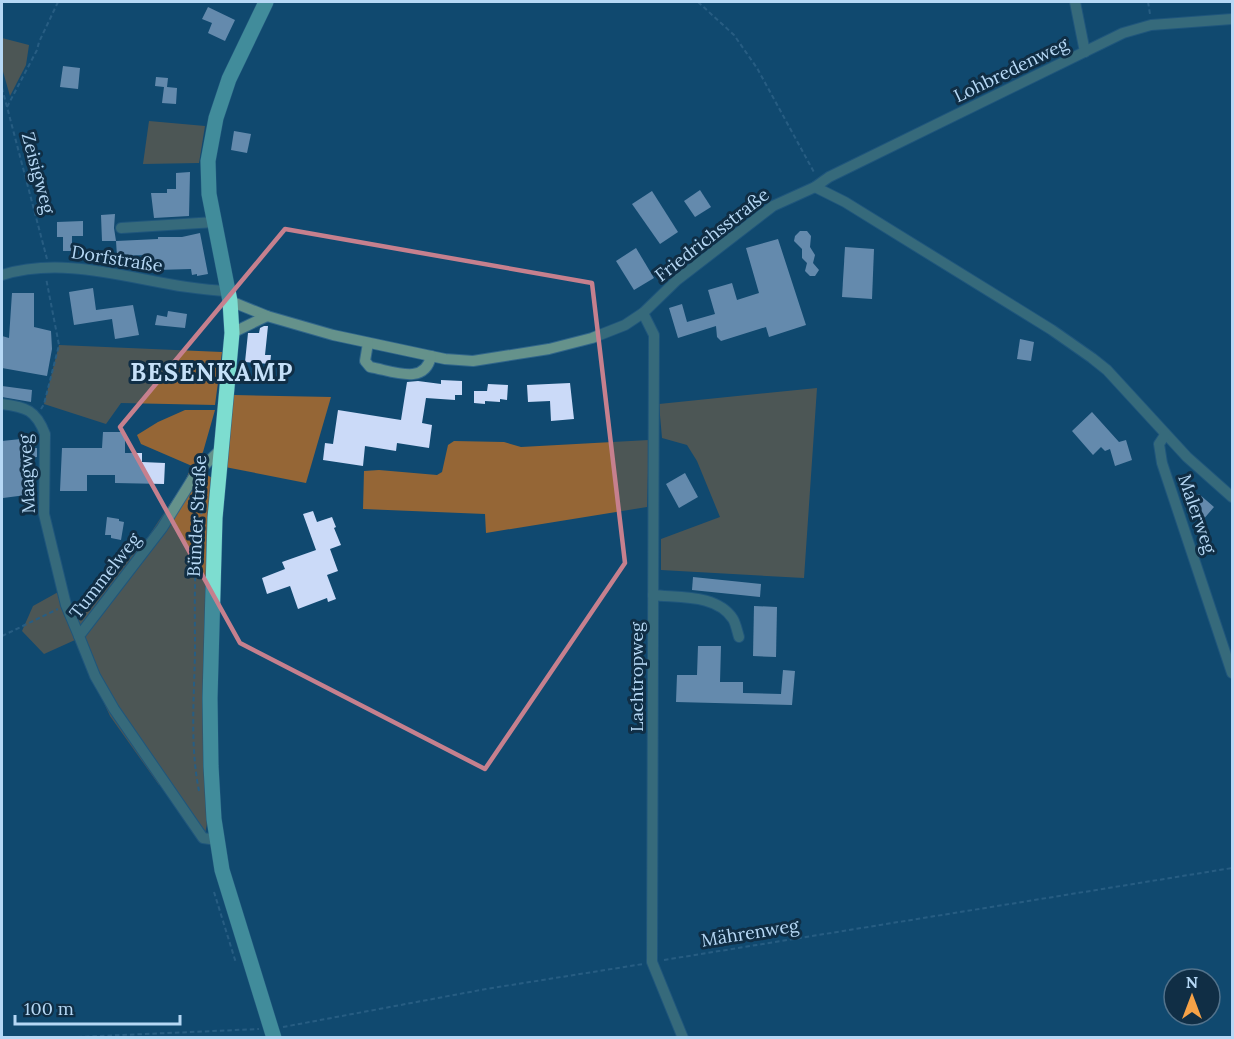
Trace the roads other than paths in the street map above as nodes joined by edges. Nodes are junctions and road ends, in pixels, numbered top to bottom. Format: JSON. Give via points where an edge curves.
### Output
{"nodes":[{"id":1,"x":266,"y":2,"type":"edge"},
{"id":2,"x":1075,"y":2,"type":"edge"},
{"id":3,"x":1233,"y":19,"type":"edge"},
{"id":4,"x":1085,"y":52,"type":"junction"},
{"id":5,"x":818,"y":185,"type":"junction"},
{"id":6,"x":214,"y":222,"type":"junction"},
{"id":7,"x":121,"y":228,"type":"dead end"},
{"id":8,"x":2,"y":274,"type":"edge"},
{"id":9,"x":229,"y":296,"type":"junction"},
{"id":10,"x":643,"y":313,"type":"junction"},
{"id":11,"x":267,"y":316,"type":"junction"},
{"id":12,"x":232,"y":333,"type":"junction"},
{"id":13,"x":368,"y":343,"type":"junction"},
{"id":14,"x":431,"y":356,"type":"junction"},
{"id":15,"x":2,"y":404,"type":"edge"},
{"id":16,"x":1165,"y":435,"type":"junction"},
{"id":17,"x":220,"y":450,"type":"junction"},
{"id":18,"x":1233,"y":497,"type":"edge"},
{"id":19,"x":653,"y":595,"type":"junction"},
{"id":20,"x":79,"y":636,"type":"junction"},
{"id":21,"x":739,"y":637,"type":"dead end"},
{"id":22,"x":1233,"y":673,"type":"edge"},
{"id":23,"x":217,"y":840,"type":"junction"},
{"id":24,"x":273,"y":1033,"type":"edge"},
{"id":25,"x":683,"y":1038,"type":"edge"}],
"edges":[{"from":1,"to":6,"type":"main road","name":"Bünder Straße","via":[[229,79],[216,118],[208,161]]},
{"from":2,"to":4,"type":"street"},
{"from":3,"to":4,"type":"street","name":"Lohbredenweg","via":[[1151,25],[1123,33]]},
{"from":4,"to":5,"type":"street","name":"Lohbredenweg"},
{"from":5,"to":10,"type":"street","name":"Friedrichsstraße","via":[[765,212],[678,280]]},
{"from":5,"to":16,"type":"street","via":[[1092,358]]},
{"from":6,"to":7,"type":"street"},
{"from":6,"to":9,"type":"main road","name":"Bünder Straße"},
{"from":8,"to":9,"type":"street","name":"Dorfstraße","via":[[46,266]]},
{"from":9,"to":11,"type":"street","name":"Friedrichsstraße"},
{"from":9,"to":12,"type":"main road","name":"Bünder Straße"},
{"from":10,"to":14,"type":"street","name":"Friedrichsstraße","via":[[626,325],[549,349],[473,361]]},
{"from":10,"to":19,"type":"street","name":"Lachtropweg","via":[[654,335]]},
{"from":11,"to":12,"type":"street"},
{"from":11,"to":13,"type":"street","name":"Friedrichsstraße"},
{"from":12,"to":17,"type":"main road","name":"Bünder Straße"},
{"from":13,"to":14,"type":"street","name":"Friedrichsstraße"},
{"from":13,"to":14,"type":"street","via":[[364,361],[369,367],[417,375],[424,372]]},
{"from":15,"to":20,"type":"street","name":"Maagweg","via":[[33,412],[45,434],[44,513],[66,605]]},
{"from":16,"to":18,"type":"street"},
{"from":16,"to":22,"type":"street","name":"Malerweg","via":[[1159,444],[1162,463]]},
{"from":17,"to":20,"type":"street","name":"Tummelweg","via":[[195,476],[162,528]]},
{"from":17,"to":23,"type":"main road","name":"Bünder Straße","via":[[210,636],[211,766]]},
{"from":19,"to":21,"type":"street","via":[[708,601],[724,608],[734,620]]},
{"from":19,"to":25,"type":"street","name":"Lachtropweg","via":[[652,962]]},
{"from":20,"to":23,"type":"street","name":"Tummelweg","via":[[94,676],[152,764],[204,838]]},
{"from":23,"to":24,"type":"main road","name":"Bünder Straße","via":[[226,884]]}]}
